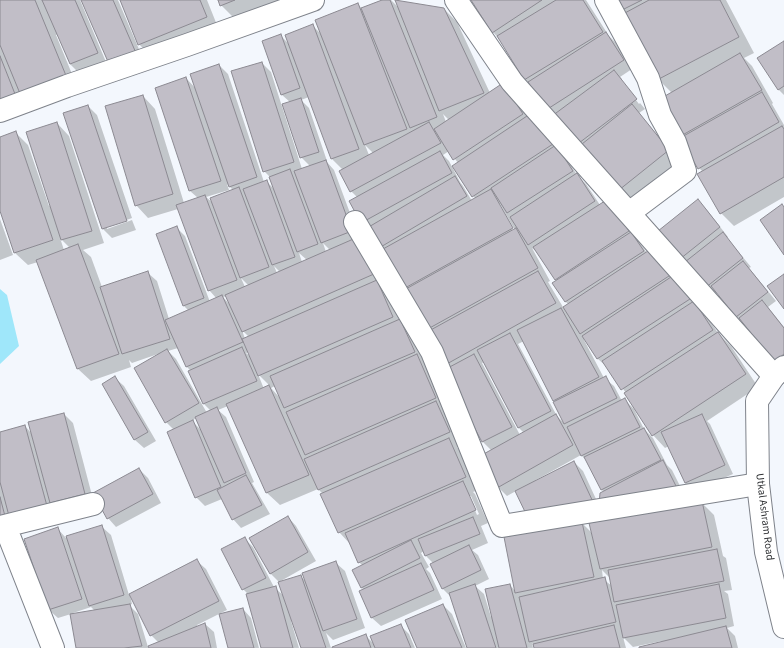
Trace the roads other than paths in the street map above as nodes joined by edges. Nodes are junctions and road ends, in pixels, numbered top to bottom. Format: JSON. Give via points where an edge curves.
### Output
{"nodes":[{"id":1,"x":313,"y":0,"type":"edge"},
{"id":2,"x":456,"y":0,"type":"edge"},
{"id":3,"x":606,"y":0,"type":"edge"},
{"id":4,"x":0,"y":111,"type":"edge"},
{"id":5,"x":629,"y":213,"type":"junction"},
{"id":6,"x":355,"y":222,"type":"dead end"},
{"id":7,"x":779,"y":372,"type":"edge"},
{"id":8,"x":758,"y":484,"type":"junction"},
{"id":9,"x":93,"y":504,"type":"dead end"},
{"id":10,"x":2,"y":527,"type":"edge"},
{"id":11,"x":784,"y":627,"type":"edge"},
{"id":12,"x":53,"y":648,"type":"edge"}],
"edges":[{"from":1,"to":4,"type":"street"},
{"from":2,"to":5,"type":"street","via":[[512,82]]},
{"from":3,"to":5,"type":"street","via":[[648,78],[660,115],[675,142],[685,171]]},
{"from":5,"to":7,"type":"street"},
{"from":6,"to":8,"type":"street","via":[[432,352],[502,526]]},
{"from":7,"to":8,"type":"street","name":"Utkal Ashram Road","via":[[757,401]]},
{"from":8,"to":11,"type":"street","name":"Utkal Ashram Road","via":[[766,552]]},
{"from":9,"to":10,"type":"street"},
{"from":10,"to":12,"type":"street"}]}
